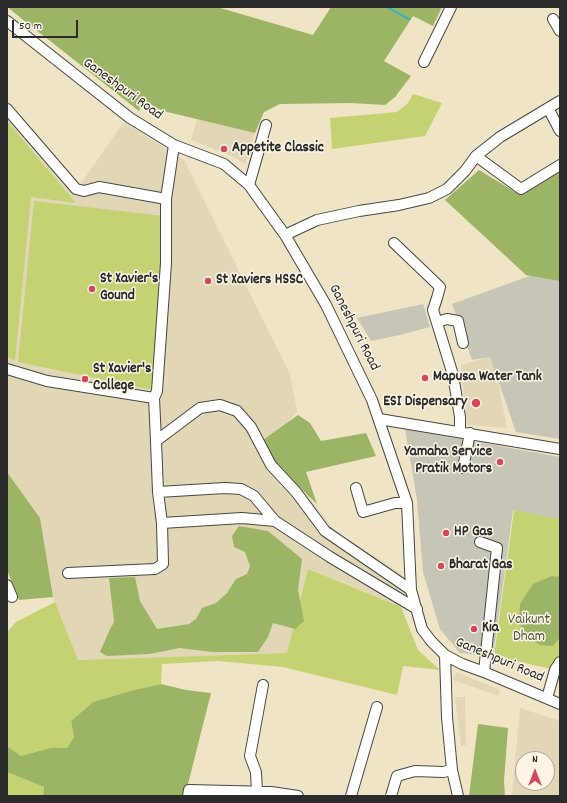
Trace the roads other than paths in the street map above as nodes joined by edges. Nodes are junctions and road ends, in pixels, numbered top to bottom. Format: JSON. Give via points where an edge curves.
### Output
{"nodes":[{"id":1,"x":451,"y":7,"type":"edge"},
{"id":2,"x":553,"y":19,"type":"dead end"},
{"id":3,"x":7,"y":21,"type":"edge"},
{"id":4,"x":560,"y":31,"type":"edge"},
{"id":5,"x":424,"y":62,"type":"dead end"},
{"id":6,"x":560,"y":101,"type":"edge"},
{"id":7,"x":548,"y":108,"type":"junction"},
{"id":8,"x":7,"y":109,"type":"edge"},
{"id":9,"x":266,"y":125,"type":"dead end"},
{"id":10,"x":560,"y":131,"type":"edge"},
{"id":11,"x":174,"y":144,"type":"junction"},
{"id":12,"x":476,"y":156,"type":"junction"},
{"id":13,"x":560,"y":165,"type":"edge"},
{"id":14,"x":249,"y":185,"type":"junction"},
{"id":15,"x":166,"y":199,"type":"junction"},
{"id":16,"x":285,"y":235,"type":"junction"},
{"id":17,"x":394,"y":243,"type":"dead end"},
{"id":18,"x":436,"y":322,"type":"junction"},
{"id":19,"x":463,"y":343,"type":"dead end"},
{"id":20,"x":7,"y":369,"type":"edge"},
{"id":21,"x":154,"y":398,"type":"junction"},
{"id":22,"x":379,"y":419,"type":"junction"},
{"id":23,"x":460,"y":431,"type":"junction"},
{"id":24,"x":470,"y":433,"type":"junction"},
{"id":25,"x":156,"y":441,"type":"junction"},
{"id":26,"x":560,"y":449,"type":"edge"},
{"id":27,"x":463,"y":468,"type":"dead end"},
{"id":28,"x":356,"y":488,"type":"dead end"},
{"id":29,"x":158,"y":492,"type":"junction"},
{"id":30,"x":407,"y":503,"type":"junction"},
{"id":31,"x":275,"y":521,"type":"junction"},
{"id":32,"x":162,"y":523,"type":"junction"},
{"id":33,"x":480,"y":542,"type":"dead end"},
{"id":34,"x":68,"y":573,"type":"dead end"},
{"id":35,"x":7,"y":585,"type":"edge"},
{"id":36,"x":411,"y":590,"type":"junction"},
{"id":37,"x":12,"y":597,"type":"dead end"},
{"id":38,"x":417,"y":608,"type":"junction"},
{"id":39,"x":445,"y":654,"type":"junction"},
{"id":40,"x":560,"y":662,"type":"edge"},
{"id":41,"x":484,"y":672,"type":"junction"},
{"id":42,"x":263,"y":685,"type":"dead end"},
{"id":43,"x":547,"y":698,"type":"junction"},
{"id":44,"x":560,"y":704,"type":"edge"},
{"id":45,"x":376,"y":707,"type":"dead end"},
{"id":46,"x":452,"y":770,"type":"junction"},
{"id":47,"x":257,"y":792,"type":"junction"},
{"id":48,"x":270,"y":794,"type":"edge"},
{"id":49,"x":188,"y":796,"type":"edge"},
{"id":50,"x":298,"y":796,"type":"edge"},
{"id":51,"x":351,"y":796,"type":"edge"},
{"id":52,"x":391,"y":796,"type":"edge"},
{"id":53,"x":458,"y":796,"type":"edge"}],
"edges":[{"from":1,"to":5,"type":"street"},
{"from":2,"to":4,"type":"street"},
{"from":3,"to":11,"type":"street","name":"Ganeshpuri Road","via":[[130,118]]},
{"from":6,"to":7,"type":"street"},
{"from":7,"to":10,"type":"street"},
{"from":7,"to":12,"type":"street","via":[[500,137]]},
{"from":8,"to":15,"type":"street","via":[[76,189],[99,187]]},
{"from":9,"to":14,"type":"street"},
{"from":11,"to":14,"type":"street","name":"Ganeshpuri Road","via":[[224,164]]},
{"from":11,"to":15,"type":"street"},
{"from":12,"to":13,"type":"street","via":[[521,189]]},
{"from":12,"to":16,"type":"street","via":[[447,189],[429,198],[317,220]]},
{"from":14,"to":16,"type":"street","name":"Ganeshpuri Road"},
{"from":15,"to":21,"type":"street","via":[[166,263],[157,390]]},
{"from":16,"to":22,"type":"street","name":"Ganeshpuri Road","via":[[326,305]]},
{"from":17,"to":18,"type":"street","via":[[440,287],[433,310]]},
{"from":18,"to":19,"type":"street","via":[[447,319],[458,321]]},
{"from":18,"to":23,"type":"street","via":[[453,375]]},
{"from":20,"to":21,"type":"street","via":[[47,381]]},
{"from":21,"to":25,"type":"street"},
{"from":22,"to":23,"type":"street"},
{"from":22,"to":30,"type":"street","name":"Ganeshpuri Road"},
{"from":23,"to":24,"type":"street"},
{"from":24,"to":26,"type":"street"},
{"from":24,"to":27,"type":"street"},
{"from":25,"to":29,"type":"street"},
{"from":25,"to":36,"type":"street","via":[[200,408],[220,405],[237,411],[251,427],[271,465],[326,531]]},
{"from":28,"to":30,"type":"street","via":[[363,512],[395,503]]},
{"from":29,"to":31,"type":"street","via":[[241,489],[254,496]]},
{"from":29,"to":32,"type":"street"},
{"from":30,"to":36,"type":"street","name":"Ganeshpuri Road"},
{"from":31,"to":32,"type":"street","via":[[242,518]]},
{"from":31,"to":38,"type":"street"},
{"from":32,"to":34,"type":"street","via":[[163,564],[155,569]]},
{"from":33,"to":41,"type":"street","via":[[497,548]]},
{"from":35,"to":37,"type":"street"},
{"from":36,"to":38,"type":"street","name":"Ganeshpuri Road"},
{"from":38,"to":39,"type":"street","name":"Ganeshpuri Road","via":[[422,629]]},
{"from":39,"to":41,"type":"street","name":"Ganeshpuri Road"},
{"from":39,"to":46,"type":"street"},
{"from":40,"to":43,"type":"street"},
{"from":41,"to":43,"type":"street","name":"Ganeshpuri Road"},
{"from":42,"to":47,"type":"street","via":[[250,756],[256,772]]},
{"from":43,"to":44,"type":"street","name":"Ganeshpuri Road"},
{"from":45,"to":51,"type":"street"},
{"from":46,"to":52,"type":"street","via":[[415,771],[397,776]]},
{"from":46,"to":53,"type":"street"},
{"from":47,"to":48,"type":"street"},
{"from":47,"to":49,"type":"street","via":[[189,790]]},
{"from":48,"to":50,"type":"street"}]}
